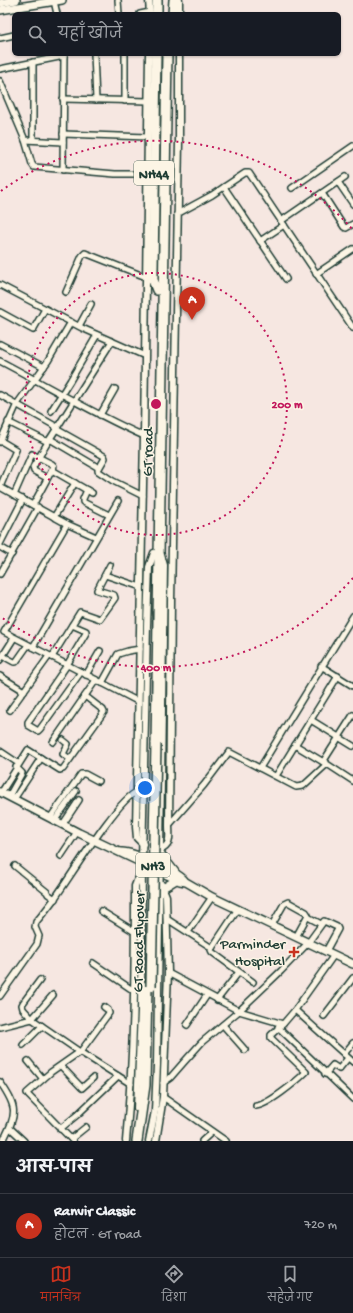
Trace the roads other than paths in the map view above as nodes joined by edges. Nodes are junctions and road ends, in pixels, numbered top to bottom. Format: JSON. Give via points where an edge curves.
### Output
{"nodes":[{"id":1,"x":16,"y":0,"type":"edge"},
{"id":2,"x":62,"y":0,"type":"edge"},
{"id":3,"x":118,"y":0,"type":"edge"},
{"id":4,"x":149,"y":0,"type":"edge"},
{"id":5,"x":157,"y":0,"type":"edge"},
{"id":6,"x":163,"y":0,"type":"edge"},
{"id":7,"x":168,"y":0,"type":"edge"},
{"id":8,"x":174,"y":0,"type":"edge"},
{"id":9,"x":179,"y":0,"type":"edge"},
{"id":10,"x":54,"y":1,"type":"junction"},
{"id":11,"x":0,"y":3,"type":"edge"},
{"id":12,"x":22,"y":3,"type":"edge"},
{"id":13,"x":0,"y":10,"type":"edge"},
{"id":14,"x":57,"y":12,"type":"edge"},
{"id":15,"x":119,"y":12,"type":"edge"},
{"id":16,"x":152,"y":12,"type":"edge"},
{"id":17,"x":152,"y":12,"type":"edge"},
{"id":18,"x":162,"y":12,"type":"edge"},
{"id":19,"x":172,"y":12,"type":"edge"},
{"id":20,"x":173,"y":12,"type":"edge"},
{"id":21,"x":174,"y":12,"type":"edge"},
{"id":22,"x":12,"y":35,"type":"edge"},
{"id":23,"x":0,"y":38,"type":"edge"},
{"id":24,"x":60,"y":56,"type":"edge"},
{"id":25,"x":64,"y":56,"type":"edge"},
{"id":26,"x":94,"y":56,"type":"edge"},
{"id":27,"x":125,"y":56,"type":"edge"},
{"id":28,"x":149,"y":56,"type":"edge"},
{"id":29,"x":156,"y":56,"type":"edge"},
{"id":30,"x":162,"y":56,"type":"edge"},
{"id":31,"x":167,"y":56,"type":"edge"},
{"id":32,"x":173,"y":56,"type":"edge"},
{"id":33,"x":179,"y":56,"type":"edge"},
{"id":34,"x":33,"y":62,"type":"junction"},
{"id":35,"x":0,"y":69,"type":"edge"},
{"id":36,"x":0,"y":81,"type":"edge"},
{"id":37,"x":63,"y":99,"type":"junction"},
{"id":38,"x":96,"y":100,"type":"junction"},
{"id":39,"x":125,"y":101,"type":"junction"},
{"id":40,"x":149,"y":101,"type":"junction"},
{"id":41,"x":164,"y":102,"type":"junction"},
{"id":42,"x":63,"y":134,"type":"junction"},
{"id":43,"x":148,"y":137,"type":"junction"},
{"id":44,"x":25,"y":140,"type":"junction"},
{"id":45,"x":33,"y":140,"type":"junction"},
{"id":46,"x":62,"y":142,"type":"junction"},
{"id":47,"x":353,"y":146,"type":"edge"},
{"id":48,"x":63,"y":170,"type":"junction"},
{"id":49,"x":147,"y":174,"type":"junction"},
{"id":50,"x":345,"y":177,"type":"dead end"},
{"id":51,"x":338,"y":182,"type":"junction"},
{"id":52,"x":224,"y":188,"type":"junction"},
{"id":53,"x":292,"y":188,"type":"dead end"},
{"id":54,"x":322,"y":193,"type":"junction"},
{"id":55,"x":353,"y":204,"type":"edge"},
{"id":56,"x":177,"y":214,"type":"junction"},
{"id":57,"x":283,"y":223,"type":"junction"},
{"id":58,"x":353,"y":224,"type":"edge"},
{"id":59,"x":260,"y":241,"type":"junction"},
{"id":60,"x":353,"y":249,"type":"edge"},
{"id":61,"x":316,"y":274,"type":"junction"},
{"id":62,"x":146,"y":277,"type":"junction"},
{"id":63,"x":286,"y":279,"type":"dead end"},
{"id":64,"x":164,"y":281,"type":"junction"},
{"id":65,"x":0,"y":285,"type":"edge"},
{"id":66,"x":157,"y":290,"type":"junction"},
{"id":67,"x":66,"y":292,"type":"dead end"},
{"id":68,"x":91,"y":304,"type":"dead end"},
{"id":69,"x":45,"y":309,"type":"junction"},
{"id":70,"x":0,"y":312,"type":"edge"},
{"id":71,"x":71,"y":322,"type":"junction"},
{"id":72,"x":79,"y":326,"type":"junction"},
{"id":73,"x":353,"y":328,"type":"edge"},
{"id":74,"x":97,"y":335,"type":"junction"},
{"id":75,"x":112,"y":341,"type":"junction"},
{"id":76,"x":0,"y":344,"type":"edge"},
{"id":77,"x":145,"y":356,"type":"junction"},
{"id":78,"x":0,"y":361,"type":"edge"},
{"id":79,"x":44,"y":367,"type":"junction"},
{"id":80,"x":35,"y":379,"type":"junction"},
{"id":81,"x":115,"y":389,"type":"dead end"},
{"id":82,"x":0,"y":395,"type":"edge"},
{"id":83,"x":62,"y":395,"type":"junction"},
{"id":84,"x":74,"y":402,"type":"junction"},
{"id":85,"x":17,"y":404,"type":"junction"},
{"id":86,"x":51,"y":411,"type":"dead end"},
{"id":87,"x":100,"y":415,"type":"junction"},
{"id":88,"x":8,"y":422,"type":"junction"},
{"id":89,"x":57,"y":428,"type":"junction"},
{"id":90,"x":144,"y":436,"type":"junction"},
{"id":91,"x":49,"y":440,"type":"junction"},
{"id":92,"x":0,"y":441,"type":"edge"},
{"id":93,"x":39,"y":457,"type":"junction"},
{"id":94,"x":99,"y":468,"type":"junction"},
{"id":95,"x":52,"y":470,"type":"junction"},
{"id":96,"x":47,"y":478,"type":"junction"},
{"id":97,"x":75,"y":483,"type":"junction"},
{"id":98,"x":0,"y":487,"type":"edge"},
{"id":99,"x":87,"y":490,"type":"junction"},
{"id":100,"x":92,"y":492,"type":"dead end"},
{"id":101,"x":14,"y":495,"type":"junction"},
{"id":102,"x":143,"y":496,"type":"junction"},
{"id":103,"x":23,"y":499,"type":"junction"},
{"id":104,"x":118,"y":501,"type":"dead end"},
{"id":105,"x":35,"y":506,"type":"junction"},
{"id":106,"x":109,"y":515,"type":"junction"},
{"id":107,"x":54,"y":517,"type":"junction"},
{"id":108,"x":67,"y":524,"type":"junction"},
{"id":109,"x":96,"y":537,"type":"junction"},
{"id":110,"x":0,"y":544,"type":"edge"},
{"id":111,"x":0,"y":547,"type":"edge"},
{"id":112,"x":157,"y":552,"type":"junction"},
{"id":113,"x":12,"y":554,"type":"junction"},
{"id":114,"x":110,"y":565,"type":"dead end"},
{"id":115,"x":0,"y":574,"type":"edge"},
{"id":116,"x":105,"y":575,"type":"junction"},
{"id":117,"x":141,"y":587,"type":"junction"},
{"id":118,"x":353,"y":616,"type":"edge"},
{"id":119,"x":72,"y":625,"type":"junction"},
{"id":120,"x":14,"y":638,"type":"junction"},
{"id":121,"x":30,"y":646,"type":"junction"},
{"id":122,"x":140,"y":649,"type":"junction"},
{"id":123,"x":100,"y":651,"type":"dead end"},
{"id":124,"x":2,"y":655,"type":"edge"},
{"id":125,"x":51,"y":657,"type":"junction"},
{"id":126,"x":67,"y":665,"type":"junction"},
{"id":127,"x":321,"y":666,"type":"junction"},
{"id":128,"x":84,"y":674,"type":"junction"},
{"id":129,"x":0,"y":676,"type":"edge"},
{"id":130,"x":338,"y":676,"type":"junction"},
{"id":131,"x":96,"y":680,"type":"junction"},
{"id":132,"x":102,"y":683,"type":"junction"},
{"id":133,"x":353,"y":686,"type":"edge"},
{"id":134,"x":24,"y":691,"type":"junction"},
{"id":135,"x":85,"y":696,"type":"junction"},
{"id":136,"x":139,"y":702,"type":"junction"},
{"id":137,"x":10,"y":710,"type":"dead end"},
{"id":138,"x":353,"y":715,"type":"edge"},
{"id":139,"x":311,"y":720,"type":"junction"},
{"id":140,"x":339,"y":737,"type":"junction"},
{"id":141,"x":63,"y":740,"type":"dead end"},
{"id":142,"x":52,"y":742,"type":"dead end"},
{"id":143,"x":295,"y":745,"type":"junction"},
{"id":144,"x":353,"y":746,"type":"edge"},
{"id":145,"x":0,"y":751,"type":"edge"},
{"id":146,"x":41,"y":758,"type":"junction"},
{"id":147,"x":70,"y":759,"type":"junction"},
{"id":148,"x":325,"y":763,"type":"junction"},
{"id":149,"x":17,"y":765,"type":"junction"},
{"id":150,"x":260,"y":768,"type":"junction"},
{"id":151,"x":276,"y":776,"type":"junction"},
{"id":152,"x":98,"y":781,"type":"dead end"},
{"id":153,"x":353,"y":781,"type":"edge"},
{"id":154,"x":76,"y":791,"type":"dead end"},
{"id":155,"x":1,"y":792,"type":"edge"},
{"id":156,"x":137,"y":792,"type":"junction"},
{"id":157,"x":11,"y":798,"type":"junction"},
{"id":158,"x":79,"y":800,"type":"dead end"},
{"id":159,"x":52,"y":819,"type":"junction"},
{"id":160,"x":63,"y":824,"type":"junction"},
{"id":161,"x":170,"y":825,"type":"junction"},
{"id":162,"x":77,"y":832,"type":"junction"},
{"id":163,"x":95,"y":840,"type":"junction"},
{"id":164,"x":143,"y":844,"type":"junction"},
{"id":165,"x":160,"y":852,"type":"junction"},
{"id":166,"x":61,"y":856,"type":"dead end"},
{"id":167,"x":142,"y":860,"type":"junction"},
{"id":168,"x":15,"y":866,"type":"dead end"},
{"id":169,"x":160,"y":869,"type":"junction"},
{"id":170,"x":142,"y":873,"type":"junction"},
{"id":171,"x":176,"y":877,"type":"junction"},
{"id":172,"x":161,"y":886,"type":"junction"},
{"id":173,"x":212,"y":897,"type":"junction"},
{"id":174,"x":55,"y":899,"type":"junction"},
{"id":175,"x":238,"y":909,"type":"junction"},
{"id":176,"x":101,"y":911,"type":"dead end"},
{"id":177,"x":308,"y":917,"type":"junction"},
{"id":178,"x":166,"y":919,"type":"junction"},
{"id":179,"x":321,"y":924,"type":"junction"},
{"id":180,"x":272,"y":925,"type":"junction"},
{"id":181,"x":135,"y":932,"type":"junction"},
{"id":182,"x":188,"y":932,"type":"junction"},
{"id":183,"x":296,"y":937,"type":"junction"},
{"id":184,"x":308,"y":943,"type":"junction"},
{"id":185,"x":212,"y":948,"type":"junction"},
{"id":186,"x":326,"y":951,"type":"junction"},
{"id":187,"x":334,"y":955,"type":"junction"},
{"id":188,"x":93,"y":963,"type":"dead end"},
{"id":189,"x":353,"y":964,"type":"edge"},
{"id":190,"x":239,"y":972,"type":"junction"},
{"id":191,"x":168,"y":973,"type":"junction"},
{"id":192,"x":353,"y":978,"type":"edge"},
{"id":193,"x":40,"y":980,"type":"dead end"},
{"id":194,"x":253,"y":982,"type":"dead end"},
{"id":195,"x":149,"y":986,"type":"junction"},
{"id":196,"x":134,"y":991,"type":"junction"},
{"id":197,"x":53,"y":995,"type":"dead end"},
{"id":198,"x":207,"y":995,"type":"junction"},
{"id":199,"x":0,"y":996,"type":"edge"},
{"id":200,"x":217,"y":1000,"type":"junction"},
{"id":201,"x":104,"y":1007,"type":"dead end"},
{"id":202,"x":295,"y":1010,"type":"junction"},
{"id":203,"x":239,"y":1011,"type":"junction"},
{"id":204,"x":324,"y":1016,"type":"dead end"},
{"id":205,"x":32,"y":1019,"type":"junction"},
{"id":206,"x":187,"y":1025,"type":"dead end"},
{"id":207,"x":222,"y":1025,"type":"junction"},
{"id":208,"x":42,"y":1026,"type":"junction"},
{"id":209,"x":281,"y":1026,"type":"junction"},
{"id":210,"x":0,"y":1027,"type":"edge"},
{"id":211,"x":353,"y":1044,"type":"edge"},
{"id":212,"x":22,"y":1045,"type":"dead end"},
{"id":213,"x":245,"y":1050,"type":"dead end"},
{"id":214,"x":80,"y":1052,"type":"junction"},
{"id":215,"x":346,"y":1056,"type":"junction"},
{"id":216,"x":28,"y":1061,"type":"dead end"},
{"id":217,"x":353,"y":1062,"type":"edge"},
{"id":218,"x":60,"y":1066,"type":"junction"},
{"id":219,"x":325,"y":1074,"type":"junction"},
{"id":220,"x":118,"y":1076,"type":"junction"},
{"id":221,"x":93,"y":1078,"type":"dead end"},
{"id":222,"x":43,"y":1079,"type":"junction"},
{"id":223,"x":0,"y":1082,"type":"edge"},
{"id":224,"x":131,"y":1084,"type":"junction"},
{"id":225,"x":163,"y":1084,"type":"junction"},
{"id":226,"x":163,"y":1096,"type":"junction"},
{"id":227,"x":353,"y":1099,"type":"edge"},
{"id":228,"x":256,"y":1106,"type":"dead end"},
{"id":229,"x":86,"y":1127,"type":"dead end"},
{"id":230,"x":10,"y":1128,"type":"junction"},
{"id":231,"x":60,"y":1129,"type":"junction"},
{"id":232,"x":212,"y":1132,"type":"junction"},
{"id":233,"x":72,"y":1140,"type":"edge"},
{"id":234,"x":3,"y":1141,"type":"edge"},
{"id":235,"x":24,"y":1141,"type":"edge"},
{"id":236,"x":126,"y":1141,"type":"edge"},
{"id":237,"x":132,"y":1141,"type":"edge"},
{"id":238,"x":137,"y":1141,"type":"edge"},
{"id":239,"x":143,"y":1141,"type":"edge"},
{"id":240,"x":149,"y":1141,"type":"edge"},
{"id":241,"x":156,"y":1141,"type":"edge"},
{"id":242,"x":202,"y":1141,"type":"edge"},
{"id":243,"x":226,"y":1141,"type":"edge"}],
"edges":[{"from":1,"to":11,"type":"main road"},
{"from":2,"to":10,"type":"main road"},
{"from":3,"to":15,"type":"street"},
{"from":4,"to":16,"type":"street"},
{"from":5,"to":17,"type":"highway"},
{"from":6,"to":18,"type":"highway"},
{"from":7,"to":19,"type":"highway"},
{"from":8,"to":20,"type":"highway"},
{"from":9,"to":21,"type":"highway"},
{"from":10,"to":12,"type":"main road"},
{"from":10,"to":14,"type":"street"},
{"from":12,"to":13,"type":"main road"},
{"from":22,"to":23,"type":"street"},
{"from":24,"to":34,"type":"street"},
{"from":25,"to":37,"type":"street"},
{"from":26,"to":38,"type":"street"},
{"from":27,"to":39,"type":"street"},
{"from":28,"to":40,"type":"street"},
{"from":29,"to":66,"type":"highway","number":"NH44","via":[[153,280]]},
{"from":30,"to":41,"type":"highway","number":"NH3"},
{"from":31,"to":41,"type":"highway","number":"NH3"},
{"from":32,"to":64,"type":"highway","number":"NH44","via":[[169,276]]},
{"from":33,"to":56,"type":"street"},
{"from":34,"to":35,"type":"street"},
{"from":34,"to":45,"type":"street"},
{"from":36,"to":44,"type":"street"},
{"from":37,"to":38,"type":"street"},
{"from":37,"to":42,"type":"street"},
{"from":38,"to":39,"type":"street"},
{"from":39,"to":40,"type":"street"},
{"from":40,"to":43,"type":"street"},
{"from":41,"to":64,"type":"highway","number":"NH3"},
{"from":41,"to":66,"type":"highway","number":"NH3"},
{"from":42,"to":43,"type":"street"},
{"from":42,"to":46,"type":"street"},
{"from":43,"to":49,"type":"street"},
{"from":44,"to":45,"type":"street"},
{"from":44,"to":48,"type":"street","via":[[34,167]]},
{"from":45,"to":46,"type":"street"},
{"from":46,"to":48,"type":"street"},
{"from":47,"to":53,"type":"street"},
{"from":48,"to":49,"type":"street"},
{"from":49,"to":62,"type":"street"},
{"from":50,"to":51,"type":"street"},
{"from":51,"to":54,"type":"street"},
{"from":51,"to":55,"type":"street"},
{"from":52,"to":56,"type":"street"},
{"from":52,"to":57,"type":"street","via":[[245,173],[249,173]]},
{"from":52,"to":59,"type":"street"},
{"from":54,"to":57,"type":"street"},
{"from":54,"to":58,"type":"street","via":[[344,227]]},
{"from":56,"to":161,"type":"street"},
{"from":57,"to":59,"type":"street"},
{"from":57,"to":61,"type":"street"},
{"from":59,"to":63,"type":"street"},
{"from":60,"to":61,"type":"street"},
{"from":61,"to":73,"type":"street"},
{"from":62,"to":67,"type":"street","via":[[85,253]]},
{"from":62,"to":77,"type":"street"},
{"from":64,"to":112,"type":"highway","name":"GT road","number":"NH3"},
{"from":65,"to":69,"type":"street"},
{"from":66,"to":112,"type":"highway","name":"GT road","number":"NH3"},
{"from":68,"to":72,"type":"street"},
{"from":69,"to":70,"type":"street","via":[[33,330]]},
{"from":69,"to":71,"type":"street"},
{"from":71,"to":72,"type":"street"},
{"from":71,"to":79,"type":"street"},
{"from":72,"to":74,"type":"street"},
{"from":74,"to":75,"type":"street"},
{"from":74,"to":83,"type":"street"},
{"from":75,"to":77,"type":"street"},
{"from":75,"to":84,"type":"street"},
{"from":76,"to":79,"type":"street"},
{"from":77,"to":90,"type":"street"},
{"from":78,"to":80,"type":"street"},
{"from":79,"to":80,"type":"street"},
{"from":80,"to":83,"type":"street"},
{"from":80,"to":85,"type":"street"},
{"from":81,"to":87,"type":"street"},
{"from":82,"to":85,"type":"street"},
{"from":83,"to":84,"type":"street"},
{"from":83,"to":86,"type":"street"},
{"from":84,"to":87,"type":"street"},
{"from":84,"to":89,"type":"street"},
{"from":85,"to":88,"type":"street"},
{"from":85,"to":89,"type":"street"},
{"from":87,"to":90,"type":"street"},
{"from":88,"to":91,"type":"street"},
{"from":88,"to":92,"type":"street"},
{"from":89,"to":91,"type":"street"},
{"from":89,"to":94,"type":"street","via":[[104,456],[105,460]]},
{"from":90,"to":102,"type":"street"},
{"from":91,"to":93,"type":"street"},
{"from":91,"to":94,"type":"street"},
{"from":92,"to":98,"type":"street","via":[[16,450]]},
{"from":93,"to":95,"type":"street","via":[[53,464]]},
{"from":93,"to":96,"type":"street","via":[[33,469]]},
{"from":93,"to":101,"type":"street","via":[[32,454]]},
{"from":94,"to":102,"type":"street","via":[[99,472]]},
{"from":95,"to":96,"type":"street"},
{"from":95,"to":97,"type":"street"},
{"from":96,"to":105,"type":"street"},
{"from":97,"to":99,"type":"street"},
{"from":97,"to":107,"type":"street"},
{"from":98,"to":101,"type":"street"},
{"from":99,"to":100,"type":"street"},
{"from":99,"to":106,"type":"street","via":[[83,502]]},
{"from":101,"to":103,"type":"street"},
{"from":102,"to":117,"type":"street"},
{"from":103,"to":105,"type":"street"},
{"from":103,"to":110,"type":"street"},
{"from":104,"to":106,"type":"street"},
{"from":105,"to":107,"type":"street"},
{"from":105,"to":113,"type":"street"},
{"from":106,"to":109,"type":"street"},
{"from":107,"to":108,"type":"street"},
{"from":108,"to":109,"type":"street"},
{"from":108,"to":120,"type":"street","via":[[4,630]]},
{"from":109,"to":121,"type":"street"},
{"from":111,"to":113,"type":"street"},
{"from":112,"to":164,"type":"street","via":[[149,567]]},
{"from":112,"to":165,"type":"street","via":[[164,565]]},
{"from":112,"to":195,"type":"highway","name":"GT Road Flyover","number":"NH3","bridge":true},
{"from":113,"to":115,"type":"street"},
{"from":114,"to":116,"type":"street"},
{"from":116,"to":117,"type":"street"},
{"from":116,"to":119,"type":"street","via":[[98,590],[116,596],[102,618],[81,612]]},
{"from":117,"to":122,"type":"street"},
{"from":118,"to":127,"type":"street"},
{"from":119,"to":125,"type":"street"},
{"from":119,"to":126,"type":"street","via":[[86,631]]},
{"from":120,"to":121,"type":"street"},
{"from":120,"to":124,"type":"street"},
{"from":121,"to":124,"type":"street","via":[[16,662]]},
{"from":121,"to":125,"type":"street"},
{"from":122,"to":132,"type":"street","via":[[118,654]]},
{"from":122,"to":136,"type":"street"},
{"from":123,"to":128,"type":"street"},
{"from":125,"to":126,"type":"street"},
{"from":125,"to":134,"type":"street"},
{"from":126,"to":128,"type":"street"},
{"from":126,"to":128,"type":"street","via":[[28,722],[28,725],[38,731]]},
{"from":127,"to":130,"type":"street"},
{"from":127,"to":150,"type":"street"},
{"from":128,"to":131,"type":"street"},
{"from":129,"to":134,"type":"street"},
{"from":130,"to":133,"type":"street"},
{"from":130,"to":139,"type":"street"},
{"from":131,"to":132,"type":"street"},
{"from":131,"to":135,"type":"street"},
{"from":132,"to":136,"type":"street"},
{"from":134,"to":137,"type":"street"},
{"from":135,"to":142,"type":"street"},
{"from":135,"to":147,"type":"street","via":[[104,712]]},
{"from":136,"to":156,"type":"street"},
{"from":138,"to":140,"type":"street"},
{"from":139,"to":140,"type":"street"},
{"from":139,"to":143,"type":"street"},
{"from":140,"to":144,"type":"street"},
{"from":140,"to":148,"type":"street"},
{"from":141,"to":147,"type":"street","via":[[68,744],[63,754]]},
{"from":143,"to":148,"type":"street"},
{"from":143,"to":151,"type":"street"},
{"from":145,"to":149,"type":"street"},
{"from":146,"to":147,"type":"street","via":[[61,770]]},
{"from":146,"to":149,"type":"street","via":[[28,750]]},
{"from":146,"to":157,"type":"street"},
{"from":148,"to":151,"type":"street","via":[[300,787]]},
{"from":148,"to":153,"type":"street"},
{"from":149,"to":155,"type":"street"},
{"from":149,"to":157,"type":"street","via":[[22,773]]},
{"from":150,"to":151,"type":"street"},
{"from":150,"to":161,"type":"street","via":[[229,752]]},
{"from":152,"to":159,"type":"street","via":[[86,774],[80,774]]},
{"from":154,"to":159,"type":"street"},
{"from":155,"to":157,"type":"main road"},
{"from":156,"to":163,"type":"street","via":[[126,799]]},
{"from":156,"to":164,"type":"street","via":[[136,833]]},
{"from":157,"to":159,"type":"main road"},
{"from":158,"to":160,"type":"street"},
{"from":159,"to":160,"type":"main road"},
{"from":160,"to":162,"type":"main road"},
{"from":161,"to":165,"type":"street","via":[[168,845]]},
{"from":162,"to":163,"type":"main road"},
{"from":162,"to":166,"type":"street"},
{"from":163,"to":167,"type":"main road","via":[[121,852],[131,852]]},
{"from":163,"to":174,"type":"street"},
{"from":164,"to":167,"type":"street"},
{"from":165,"to":169,"type":"street"},
{"from":165,"to":171,"type":"main road"},
{"from":167,"to":169,"type":"main road"},
{"from":167,"to":170,"type":"street"},
{"from":168,"to":174,"type":"street"},
{"from":169,"to":171,"type":"main road"},
{"from":169,"to":172,"type":"street"},
{"from":170,"to":181,"type":"street","via":[[135,886]]},
{"from":170,"to":237,"type":"street","via":[[138,1103]]},
{"from":171,"to":172,"type":"main road"},
{"from":171,"to":173,"type":"main road","via":[[183,878]]},
{"from":172,"to":178,"type":"street","via":[[166,896]]},
{"from":172,"to":240,"type":"street","via":[[155,1111]]},
{"from":173,"to":175,"type":"main road"},
{"from":173,"to":182,"type":"street"},
{"from":174,"to":199,"type":"street","via":[[35,924],[39,936],[38,944]]},
{"from":175,"to":180,"type":"main road"},
{"from":175,"to":185,"type":"street"},
{"from":176,"to":181,"type":"street"},
{"from":177,"to":179,"type":"street"},
{"from":177,"to":180,"type":"street","via":[[308,913],[286,902]]},
{"from":177,"to":183,"type":"street"},
{"from":178,"to":182,"type":"street"},
{"from":178,"to":191,"type":"street"},
{"from":179,"to":184,"type":"street"},
{"from":179,"to":186,"type":"street","via":[[325,921],[338,929]]},
{"from":180,"to":183,"type":"main road"},
{"from":181,"to":196,"type":"street"},
{"from":182,"to":185,"type":"street"},
{"from":183,"to":184,"type":"main road"},
{"from":184,"to":186,"type":"main road"},
{"from":184,"to":203,"type":"street"},
{"from":185,"to":190,"type":"street","via":[[212,952]]},
{"from":186,"to":187,"type":"main road"},
{"from":187,"to":189,"type":"main road"},
{"from":187,"to":202,"type":"street"},
{"from":188,"to":196,"type":"street"},
{"from":190,"to":194,"type":"street"},
{"from":190,"to":200,"type":"street"},
{"from":191,"to":198,"type":"street"},
{"from":191,"to":225,"type":"street"},
{"from":192,"to":204,"type":"street"},
{"from":193,"to":205,"type":"street","via":[[22,1005]]},
{"from":195,"to":238,"type":"highway","name":"GT Road Flyover","number":"NH3","via":[[144,1085]]},
{"from":195,"to":239,"type":"highway","name":"GT Road Flyover","number":"NH3","via":[[150,1085]]},
{"from":196,"to":224,"type":"street"},
{"from":197,"to":205,"type":"street"},
{"from":198,"to":200,"type":"street"},
{"from":198,"to":206,"type":"street"},
{"from":200,"to":203,"type":"street"},
{"from":201,"to":214,"type":"street","via":[[109,1013]]},
{"from":202,"to":209,"type":"street"},
{"from":202,"to":215,"type":"street"},
{"from":203,"to":207,"type":"street"},
{"from":203,"to":209,"type":"street"},
{"from":205,"to":208,"type":"street"},
{"from":205,"to":210,"type":"street"},
{"from":207,"to":213,"type":"street"},
{"from":207,"to":225,"type":"street","via":[[193,1051]]},
{"from":208,"to":212,"type":"street"},
{"from":208,"to":214,"type":"street"},
{"from":209,"to":219,"type":"street"},
{"from":209,"to":228,"type":"street","via":[[271,1034],[271,1038],[306,1072],[270,1101]]},
{"from":211,"to":215,"type":"street"},
{"from":214,"to":218,"type":"street"},
{"from":214,"to":220,"type":"street"},
{"from":215,"to":217,"type":"street"},
{"from":215,"to":219,"type":"street","via":[[339,1069],[333,1065]]},
{"from":216,"to":222,"type":"street"},
{"from":218,"to":221,"type":"street","via":[[82,1088]]},
{"from":218,"to":222,"type":"street"},
{"from":219,"to":227,"type":"street"},
{"from":220,"to":224,"type":"street"},
{"from":220,"to":231,"type":"street"},
{"from":222,"to":231,"type":"street","via":[[27,1094]]},
{"from":223,"to":230,"type":"street","via":[[12,1099],[14,1108]]},
{"from":224,"to":236,"type":"street"},
{"from":225,"to":226,"type":"street"},
{"from":226,"to":232,"type":"street"},
{"from":226,"to":241,"type":"street"},
{"from":229,"to":233,"type":"street"},
{"from":230,"to":234,"type":"street"},
{"from":230,"to":235,"type":"street"},
{"from":231,"to":233,"type":"street"},
{"from":232,"to":242,"type":"street"},
{"from":232,"to":243,"type":"street"}]}
